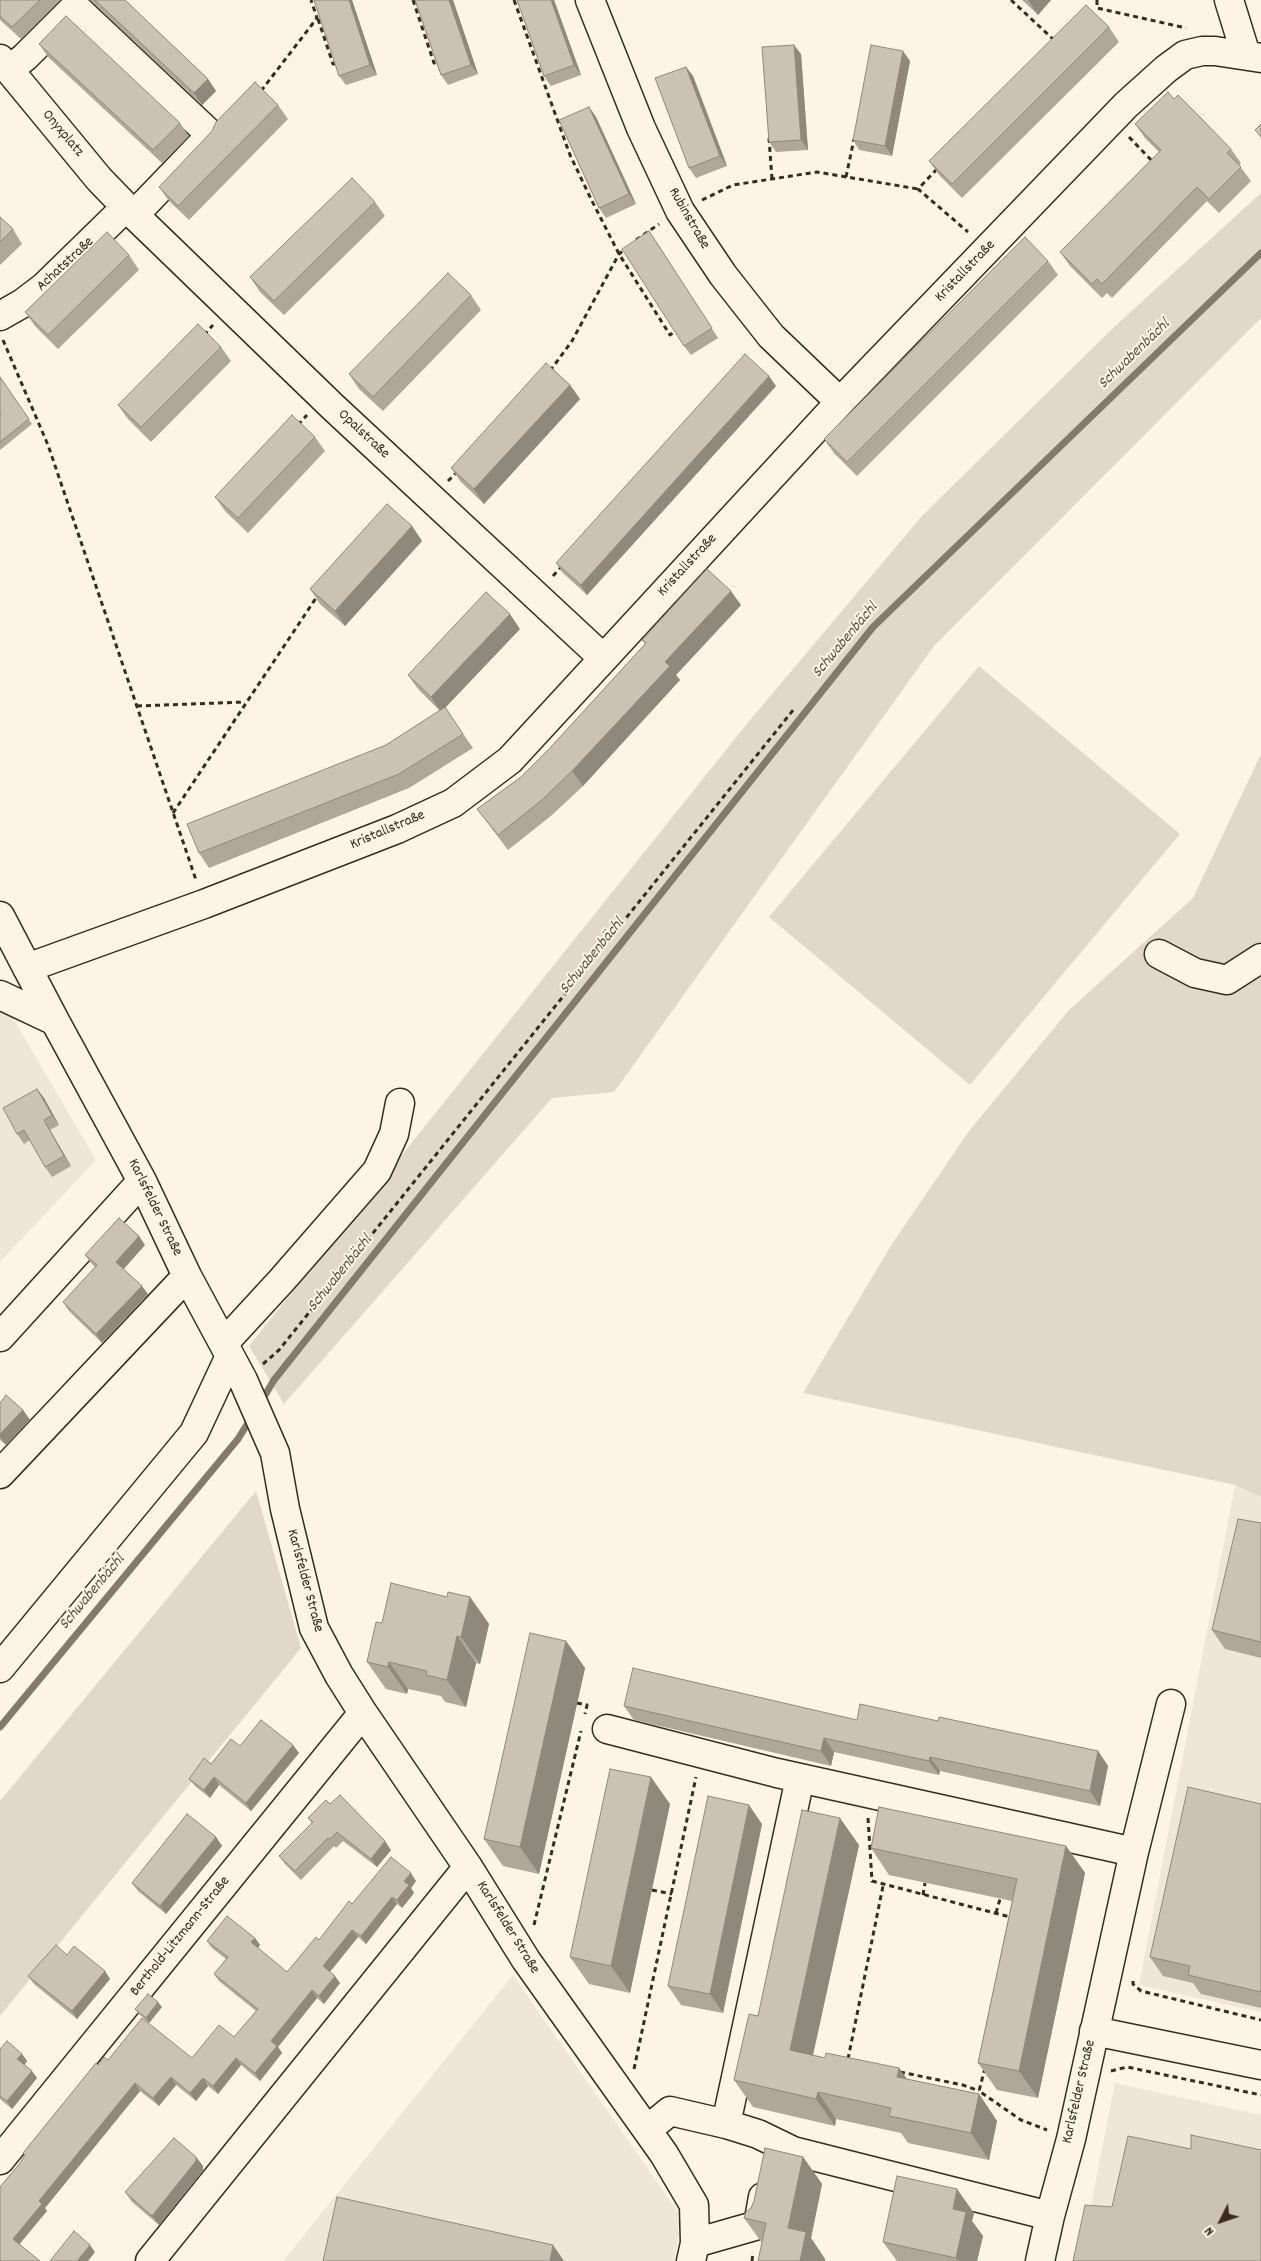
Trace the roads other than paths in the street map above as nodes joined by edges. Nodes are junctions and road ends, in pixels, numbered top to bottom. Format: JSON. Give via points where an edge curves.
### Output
{"nodes":[{"id":1,"x":590,"y":0,"type":"edge"},
{"id":2,"x":1229,"y":0,"type":"edge"},
{"id":3,"x":1254,"y":57,"type":"edge"},
{"id":4,"x":4,"y":64,"type":"edge"},
{"id":5,"x":130,"y":211,"type":"junction"},
{"id":6,"x":0,"y":316,"type":"edge"},
{"id":7,"x":840,"y":402,"type":"junction"},
{"id":8,"x":604,"y":658,"type":"junction"},
{"id":9,"x":0,"y":916,"type":"edge"},
{"id":10,"x":1159,"y":954,"type":"dead end"},
{"id":11,"x":1261,"y":958,"type":"edge"},
{"id":12,"x":27,"y":968,"type":"junction"},
{"id":13,"x":0,"y":995,"type":"edge"},
{"id":14,"x":55,"y":1021,"type":"junction"},
{"id":15,"x":400,"y":1103,"type":"dead end"},
{"id":16,"x":142,"y":1181,"type":"junction"},
{"id":17,"x":188,"y":1276,"type":"junction"},
{"id":18,"x":0,"y":1337,"type":"edge"},
{"id":19,"x":227,"y":1350,"type":"junction"},
{"id":20,"x":0,"y":1474,"type":"edge"},
{"id":21,"x":0,"y":1668,"type":"edge"},
{"id":22,"x":1171,"y":1704,"type":"dead end"},
{"id":23,"x":363,"y":1713,"type":"junction"},
{"id":24,"x":607,"y":1729,"type":"road end"},
{"id":25,"x":800,"y":1778,"type":"junction"},
{"id":26,"x":1134,"y":1852,"type":"junction"},
{"id":27,"x":468,"y":1867,"type":"junction"},
{"id":28,"x":1094,"y":2031,"type":"junction"},
{"id":29,"x":1261,"y":2065,"type":"edge"},
{"id":30,"x":726,"y":2124,"type":"junction"},
{"id":31,"x":647,"y":2130,"type":"junction"},
{"id":32,"x":774,"y":2142,"type":"junction"},
{"id":33,"x":0,"y":2160,"type":"edge"},
{"id":34,"x":1050,"y":2216,"type":"junction"},
{"id":35,"x":693,"y":2252,"type":"edge"},
{"id":36,"x":150,"y":2261,"type":"edge"},
{"id":37,"x":1040,"y":2261,"type":"edge"}],
"edges":[{"from":1,"to":7,"type":"street","name":"Rubinstraße","via":[[641,128],[680,211],[722,275],[771,336]]},
{"from":2,"to":3,"type":"street"},
{"from":3,"to":7,"type":"street","name":"Kristallstraße","via":[[1202,50],[1185,55],[1166,68]]},
{"from":4,"to":5,"type":"street","name":"Onyxplatz","via":[[99,179]]},
{"from":4,"to":5,"type":"street","name":"Achatstraße","via":[[74,7],[211,135]]},
{"from":5,"to":6,"type":"street","name":"Achatstraße","via":[[44,287]]},
{"from":5,"to":8,"type":"street","name":"Opalstraße","via":[[324,398]]},
{"from":7,"to":8,"type":"street","name":"Kristallstraße"},
{"from":8,"to":12,"type":"street","name":"Kristallstraße","via":[[510,760],[453,803],[397,829],[204,904]]},
{"from":9,"to":12,"type":"street","name":"Karlsfelder Straße"},
{"from":10,"to":11,"type":"street","via":[[1195,974],[1227,980]]},
{"from":12,"to":14,"type":"street","name":"Karlsfelder Straße"},
{"from":13,"to":14,"type":"street"},
{"from":14,"to":16,"type":"street","name":"Karlsfelder Straße"},
{"from":15,"to":19,"type":"street","via":[[394,1134],[377,1171],[282,1280]]},
{"from":16,"to":17,"type":"street","name":"Karlsfelder Straße"},
{"from":16,"to":18,"type":"street"},
{"from":17,"to":19,"type":"street","name":"Karlsfelder Straße"},
{"from":17,"to":20,"type":"street"},
{"from":19,"to":21,"type":"street","via":[[194,1432]]},
{"from":19,"to":23,"type":"street","name":"Karlsfelder Straße","via":[[275,1453],[314,1628]]},
{"from":22,"to":26,"type":"street"},
{"from":23,"to":27,"type":"street","name":"Karlsfelder Straße"},
{"from":23,"to":33,"type":"street","name":"Berthold-Litzmann-Straße"},
{"from":24,"to":25,"type":"street"},
{"from":25,"to":26,"type":"street"},
{"from":25,"to":30,"type":"street"},
{"from":26,"to":28,"type":"street"},
{"from":27,"to":31,"type":"street","name":"Karlsfelder Straße","via":[[526,1960]]},
{"from":27,"to":36,"type":"street"},
{"from":28,"to":29,"type":"street","name":"Karlsfelder Straße"},
{"from":28,"to":34,"type":"street","name":"Karlsfelder Straße"},
{"from":30,"to":31,"type":"street","via":[[670,2111]]},
{"from":30,"to":32,"type":"street"},
{"from":31,"to":35,"type":"street","name":"Karlsfelder Straße","via":[[694,2205]]},
{"from":32,"to":34,"type":"street","via":[[793,2152]]},
{"from":32,"to":35,"type":"street","via":[[758,2225]]},
{"from":34,"to":37,"type":"street","name":"Karlsfelder Straße"}]}
